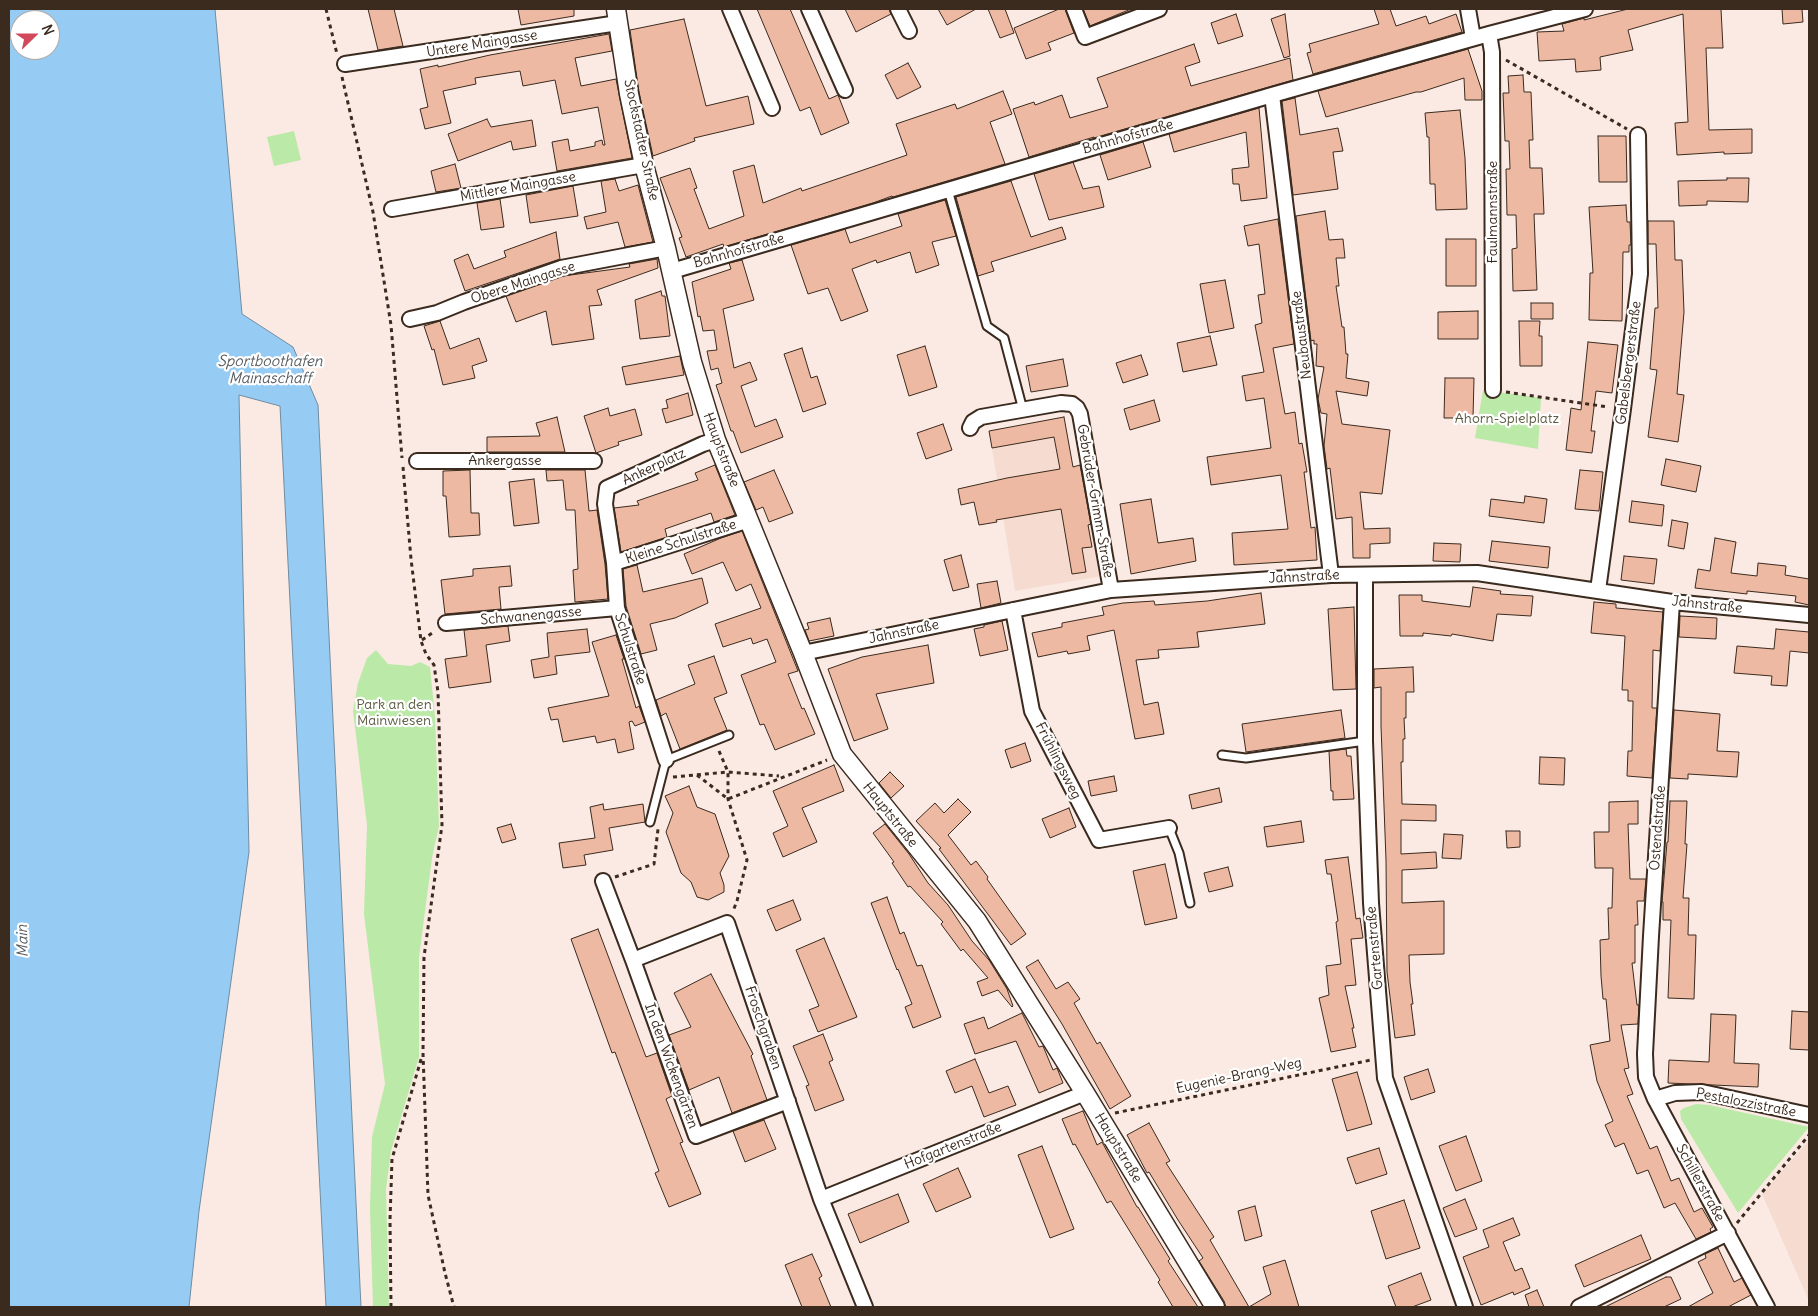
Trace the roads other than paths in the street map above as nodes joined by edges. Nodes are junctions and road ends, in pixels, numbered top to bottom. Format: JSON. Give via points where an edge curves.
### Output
{"nodes":[{"id":1,"x":730,"y":9,"type":"edge"},
{"id":2,"x":809,"y":9,"type":"edge"},
{"id":3,"x":898,"y":9,"type":"edge"},
{"id":4,"x":1074,"y":9,"type":"edge"},
{"id":5,"x":1159,"y":9,"type":"edge"},
{"id":6,"x":1468,"y":9,"type":"edge"},
{"id":7,"x":1586,"y":9,"type":"edge"},
{"id":8,"x":617,"y":16,"type":"edge"},
{"id":9,"x":909,"y":31,"type":"dead end"},
{"id":10,"x":1489,"y":34,"type":"junction"},
{"id":11,"x":1473,"y":38,"type":"junction"},
{"id":12,"x":341,"y":66,"type":"road end"},
{"id":13,"x":845,"y":90,"type":"dead end"},
{"id":14,"x":1272,"y":95,"type":"junction"},
{"id":15,"x":772,"y":108,"type":"dead end"},
{"id":16,"x":1638,"y":135,"type":"road end"},
{"id":17,"x":644,"y":165,"type":"junction"},
{"id":18,"x":948,"y":190,"type":"junction"},
{"id":19,"x":392,"y":209,"type":"dead end"},
{"id":20,"x":666,"y":248,"type":"junction"},
{"id":21,"x":672,"y":270,"type":"junction"},
{"id":22,"x":410,"y":320,"type":"dead end"},
{"id":23,"x":1493,"y":390,"type":"road end"},
{"id":24,"x":1023,"y":410,"type":"junction"},
{"id":25,"x":970,"y":428,"type":"dead end"},
{"id":26,"x":716,"y":440,"type":"junction"},
{"id":27,"x":417,"y":461,"type":"dead end"},
{"id":28,"x":594,"y":461,"type":"dead end"},
{"id":29,"x":604,"y":504,"type":"joint"},
{"id":30,"x":749,"y":520,"type":"junction"},
{"id":31,"x":614,"y":563,"type":"junction"},
{"id":32,"x":1331,"y":575,"type":"junction"},
{"id":33,"x":1365,"y":575,"type":"junction"},
{"id":34,"x":1111,"y":590,"type":"junction"},
{"id":35,"x":1598,"y":590,"type":"junction"},
{"id":36,"x":1672,"y":602,"type":"junction"},
{"id":37,"x":617,"y":608,"type":"junction"},
{"id":38,"x":1013,"y":610,"type":"junction"},
{"id":39,"x":1809,"y":615,"type":"edge"},
{"id":40,"x":446,"y":623,"type":"dead end"},
{"id":41,"x":803,"y":653,"type":"junction"},
{"id":42,"x":729,"y":736,"type":"dead end"},
{"id":43,"x":1365,"y":741,"type":"junction"},
{"id":44,"x":1222,"y":755,"type":"dead end"},
{"id":45,"x":666,"y":760,"type":"junction"},
{"id":46,"x":650,"y":822,"type":"dead end"},
{"id":47,"x":1168,"y":828,"type":"joint"},
{"id":48,"x":603,"y":881,"type":"road end"},
{"id":49,"x":1190,"y":903,"type":"dead end"},
{"id":50,"x":632,"y":960,"type":"junction"},
{"id":51,"x":1645,"y":1054,"type":"joint"},
{"id":52,"x":1085,"y":1093,"type":"junction"},
{"id":53,"x":1654,"y":1100,"type":"junction"},
{"id":54,"x":788,"y":1101,"type":"junction"},
{"id":55,"x":1809,"y":1115,"type":"edge"},
{"id":56,"x":821,"y":1199,"type":"junction"},
{"id":57,"x":1728,"y":1233,"type":"junction"},
{"id":58,"x":865,"y":1307,"type":"edge"},
{"id":59,"x":1215,"y":1307,"type":"edge"},
{"id":60,"x":1465,"y":1307,"type":"edge"},
{"id":61,"x":1579,"y":1307,"type":"edge"},
{"id":62,"x":1768,"y":1307,"type":"edge"}],
"edges":[{"from":1,"to":15,"type":"street"},
{"from":2,"to":13,"type":"street"},
{"from":3,"to":9,"type":"street"},
{"from":4,"to":5,"type":"street","via":[[1085,37]]},
{"from":6,"to":11,"type":"street"},
{"from":7,"to":10,"type":"street","name":"Bahnhofstraße"},
{"from":8,"to":12,"type":"street","name":"Untere Maingasse"},
{"from":8,"to":17,"type":"street","name":"Stockstadter Straße"},
{"from":10,"to":11,"type":"street","name":"Bahnhofstraße"},
{"from":10,"to":23,"type":"street","name":"Faulmannstraße","via":[[1492,52]]},
{"from":11,"to":14,"type":"street","name":"Bahnhofstraße"},
{"from":14,"to":18,"type":"street","name":"Bahnhofstraße"},
{"from":14,"to":32,"type":"street","name":"Neubaustraße"},
{"from":16,"to":35,"type":"street","name":"Gabelsbergerstraße","via":[[1640,274]]},
{"from":17,"to":19,"type":"street","name":"Mittlere Maingasse"},
{"from":17,"to":20,"type":"street","name":"Stockstadter Straße"},
{"from":18,"to":21,"type":"street","name":"Bahnhofstraße"},
{"from":18,"to":24,"type":"lane","via":[[987,326],[1004,338]]},
{"from":20,"to":21,"type":"street","name":"Stockstadter Straße"},
{"from":20,"to":22,"type":"street","name":"Obere Maingasse","via":[[561,268]]},
{"from":21,"to":26,"type":"street","name":"Hauptstraße","via":[[692,362]]},
{"from":24,"to":25,"type":"street","name":"Gebrüder-Grimm-Straße","via":[[981,417]]},
{"from":24,"to":34,"type":"street","name":"Gebrüder-Grimm-Straße","via":[[1061,403],[1072,404],[1080,414]]},
{"from":26,"to":29,"type":"street","name":"Ankerplatz","via":[[607,488]]},
{"from":26,"to":30,"type":"street","name":"Hauptstraße"},
{"from":27,"to":28,"type":"street","name":"Ankergasse"},
{"from":29,"to":31,"type":"street","name":"Schulstraße"},
{"from":30,"to":31,"type":"street","name":"Kleine Schulstraße"},
{"from":30,"to":41,"type":"street","name":"Hauptstraße"},
{"from":31,"to":37,"type":"street","name":"Schulstraße"},
{"from":32,"to":33,"type":"street","name":"Jahnstraße"},
{"from":32,"to":34,"type":"street","name":"Jahnstraße"},
{"from":33,"to":35,"type":"street","name":"Jahnstraße","via":[[1477,572]]},
{"from":33,"to":43,"type":"street","name":"Gartenstraße"},
{"from":34,"to":38,"type":"street","name":"Jahnstraße"},
{"from":35,"to":36,"type":"street","name":"Jahnstraße"},
{"from":36,"to":39,"type":"street","name":"Jahnstraße"},
{"from":36,"to":51,"type":"street","name":"Ostendstraße"},
{"from":37,"to":40,"type":"street","name":"Schwanengasse"},
{"from":37,"to":45,"type":"street","name":"Schulstraße"},
{"from":38,"to":41,"type":"street","name":"Jahnstraße"},
{"from":38,"to":47,"type":"street","name":"Frühlingsweg","via":[[1032,711],[1100,840]]},
{"from":41,"to":52,"type":"street","name":"Hauptstraße","via":[[842,754],[978,921]]},
{"from":42,"to":45,"type":"lane"},
{"from":43,"to":44,"type":"lane","via":[[1246,758]]},
{"from":43,"to":60,"type":"street","name":"Gartenstraße","via":[[1371,903],[1385,1078]]},
{"from":45,"to":46,"type":"lane"},
{"from":47,"to":49,"type":"lane","via":[[1179,853]]},
{"from":48,"to":50,"type":"street"},
{"from":50,"to":54,"type":"street","name":"In den Wickengärten","via":[[696,1136]]},
{"from":50,"to":54,"type":"street","name":"Froschgraben","via":[[727,923]]},
{"from":51,"to":53,"type":"street","name":"Schillerstraße","via":[[1646,1077]]},
{"from":52,"to":56,"type":"street","name":"Hofgartenstraße"},
{"from":52,"to":59,"type":"street","name":"Hauptstraße"},
{"from":53,"to":55,"type":"street","name":"Pestalozzistraße","via":[[1675,1093],[1702,1092]]},
{"from":53,"to":57,"type":"street","name":"Schillerstraße"},
{"from":54,"to":56,"type":"street","name":"Froschgraben"},
{"from":56,"to":58,"type":"street","name":"Froschgraben"},
{"from":57,"to":61,"type":"street"},
{"from":57,"to":62,"type":"street","name":"Schillerstraße"}]}
